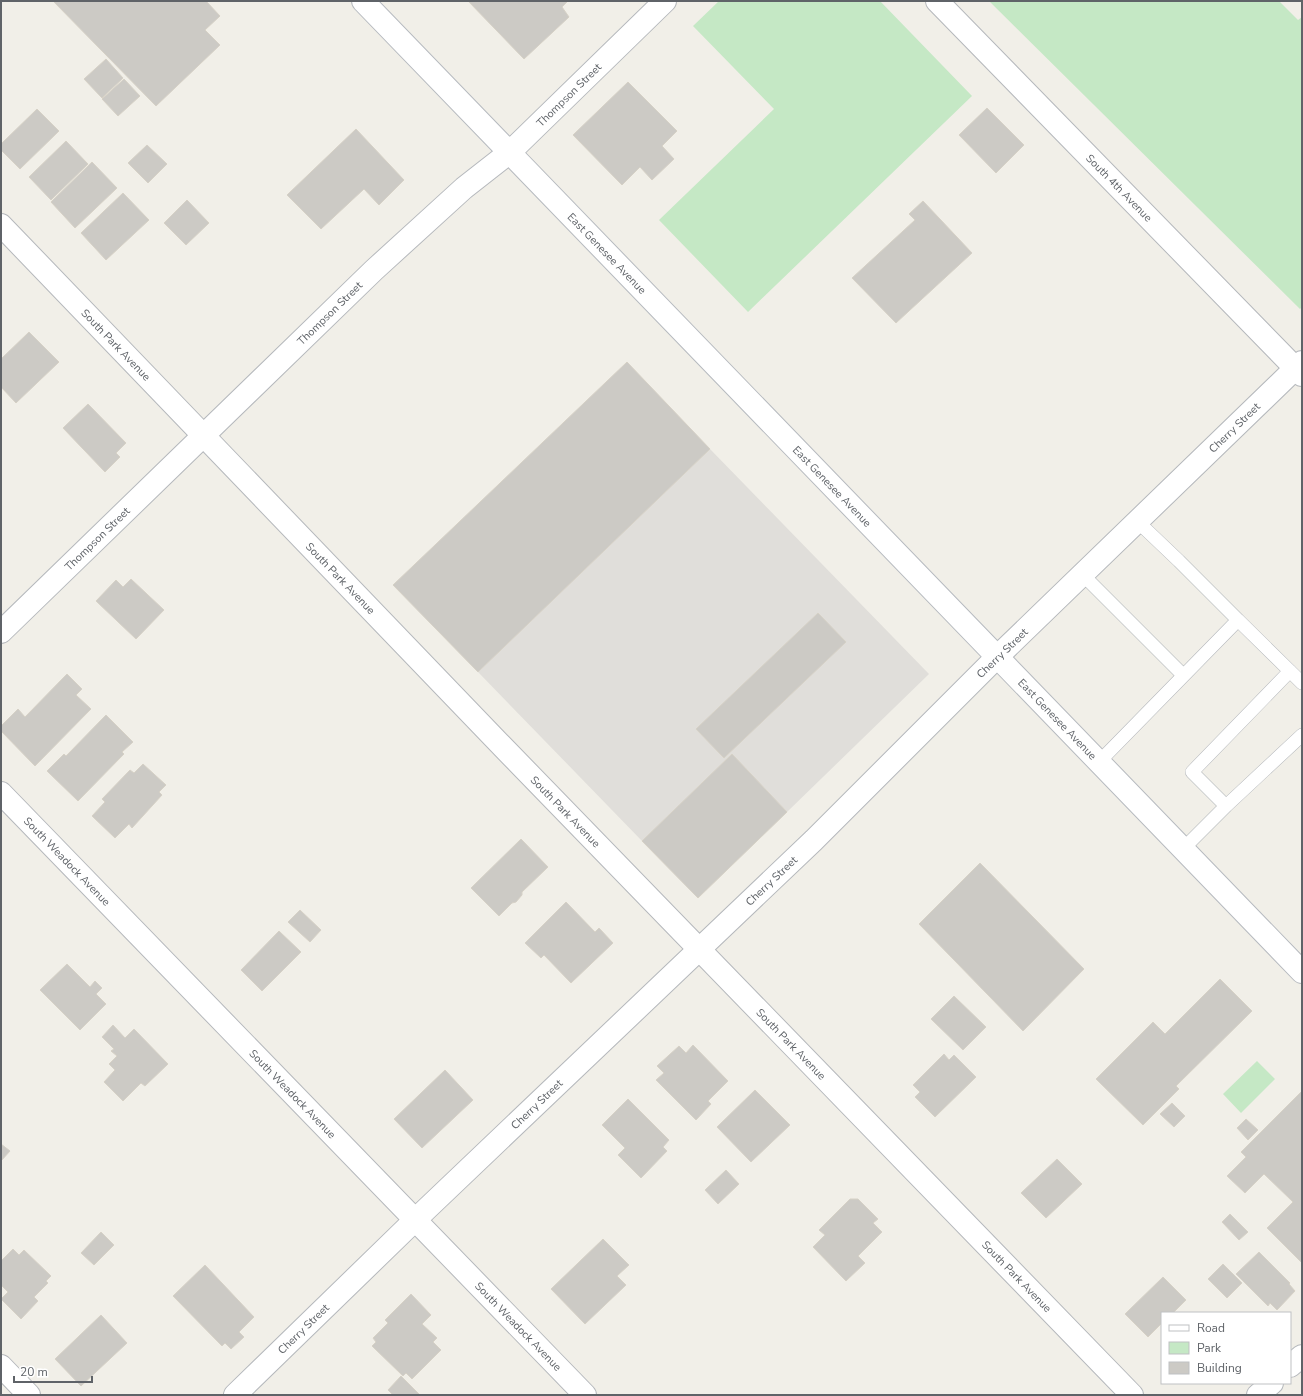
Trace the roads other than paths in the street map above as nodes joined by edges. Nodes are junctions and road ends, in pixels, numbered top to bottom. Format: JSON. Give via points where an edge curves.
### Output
{"nodes":[{"id":1,"x":363,"y":1,"type":"edge"},
{"id":2,"x":666,"y":1,"type":"edge"},
{"id":3,"x":937,"y":1,"type":"edge"},
{"id":4,"x":510,"y":152,"type":"junction"},
{"id":5,"x":1,"y":225,"type":"edge"},
{"id":6,"x":1300,"y":369,"type":"edge"},
{"id":7,"x":203,"y":435,"type":"junction"},
{"id":8,"x":1138,"y":521,"type":"junction"},
{"id":9,"x":1083,"y":575,"type":"junction"},
{"id":10,"x":1238,"y":620,"type":"junction"},
{"id":11,"x":1,"y":632,"type":"edge"},
{"id":12,"x":997,"y":657,"type":"junction"},
{"id":13,"x":1290,"y":671,"type":"junction"},
{"id":14,"x":1183,"y":675,"type":"junction"},
{"id":15,"x":1302,"y":683,"type":"edge"},
{"id":16,"x":1302,"y":735,"type":"edge"},
{"id":17,"x":1099,"y":762,"type":"junction"},
{"id":18,"x":1,"y":793,"type":"edge"},
{"id":19,"x":1226,"y":806,"type":"junction"},
{"id":20,"x":1183,"y":849,"type":"junction"},
{"id":21,"x":700,"y":948,"type":"junction"},
{"id":22,"x":1302,"y":972,"type":"edge"},
{"id":23,"x":415,"y":1220,"type":"junction"},
{"id":24,"x":1302,"y":1356,"type":"edge"},
{"id":25,"x":1291,"y":1365,"type":"edge"},
{"id":26,"x":1,"y":1366,"type":"edge"},
{"id":27,"x":1271,"y":1384,"type":"edge"},
{"id":28,"x":29,"y":1395,"type":"edge"},
{"id":29,"x":235,"y":1395,"type":"edge"},
{"id":30,"x":585,"y":1395,"type":"edge"},
{"id":31,"x":1132,"y":1395,"type":"edge"},
{"id":32,"x":1258,"y":1395,"type":"edge"}],
"edges":[{"from":1,"to":4,"type":"street","name":"East Genesee Avenue"},
{"from":2,"to":4,"type":"street","name":"Thompson Street"},
{"from":3,"to":6,"type":"street","name":"South 4th Avenue"},
{"from":4,"to":7,"type":"street","name":"Thompson Street","via":[[464,188],[374,270]]},
{"from":4,"to":12,"type":"street","name":"East Genesee Avenue"},
{"from":5,"to":7,"type":"street","name":"South Park Avenue"},
{"from":6,"to":8,"type":"street","name":"Cherry Street"},
{"from":7,"to":11,"type":"street","name":"Thompson Street"},
{"from":7,"to":21,"type":"street","name":"South Park Avenue"},
{"from":8,"to":9,"type":"street","name":"Cherry Street"},
{"from":8,"to":10,"type":"lane"},
{"from":9,"to":12,"type":"street","name":"Cherry Street"},
{"from":9,"to":14,"type":"lane"},
{"from":10,"to":13,"type":"lane"},
{"from":10,"to":14,"type":"lane"},
{"from":12,"to":17,"type":"street","name":"East Genesee Avenue"},
{"from":12,"to":21,"type":"street","name":"Cherry Street","via":[[819,835]]},
{"from":13,"to":15,"type":"lane"},
{"from":13,"to":19,"type":"lane","via":[[1192,772]]},
{"from":14,"to":17,"type":"lane"},
{"from":16,"to":19,"type":"lane"},
{"from":17,"to":20,"type":"street","name":"East Genesee Avenue"},
{"from":18,"to":23,"type":"street","name":"South Weadock Avenue"},
{"from":19,"to":20,"type":"lane"},
{"from":20,"to":22,"type":"street","name":"East Genesee Avenue"},
{"from":21,"to":23,"type":"street","name":"Cherry Street"},
{"from":21,"to":31,"type":"street","name":"South Park Avenue"},
{"from":23,"to":29,"type":"street","name":"Cherry Street"},
{"from":23,"to":30,"type":"street","name":"South Weadock Avenue"},
{"from":24,"to":25,"type":"street"},
{"from":26,"to":28,"type":"street"},
{"from":27,"to":32,"type":"street"}]}
